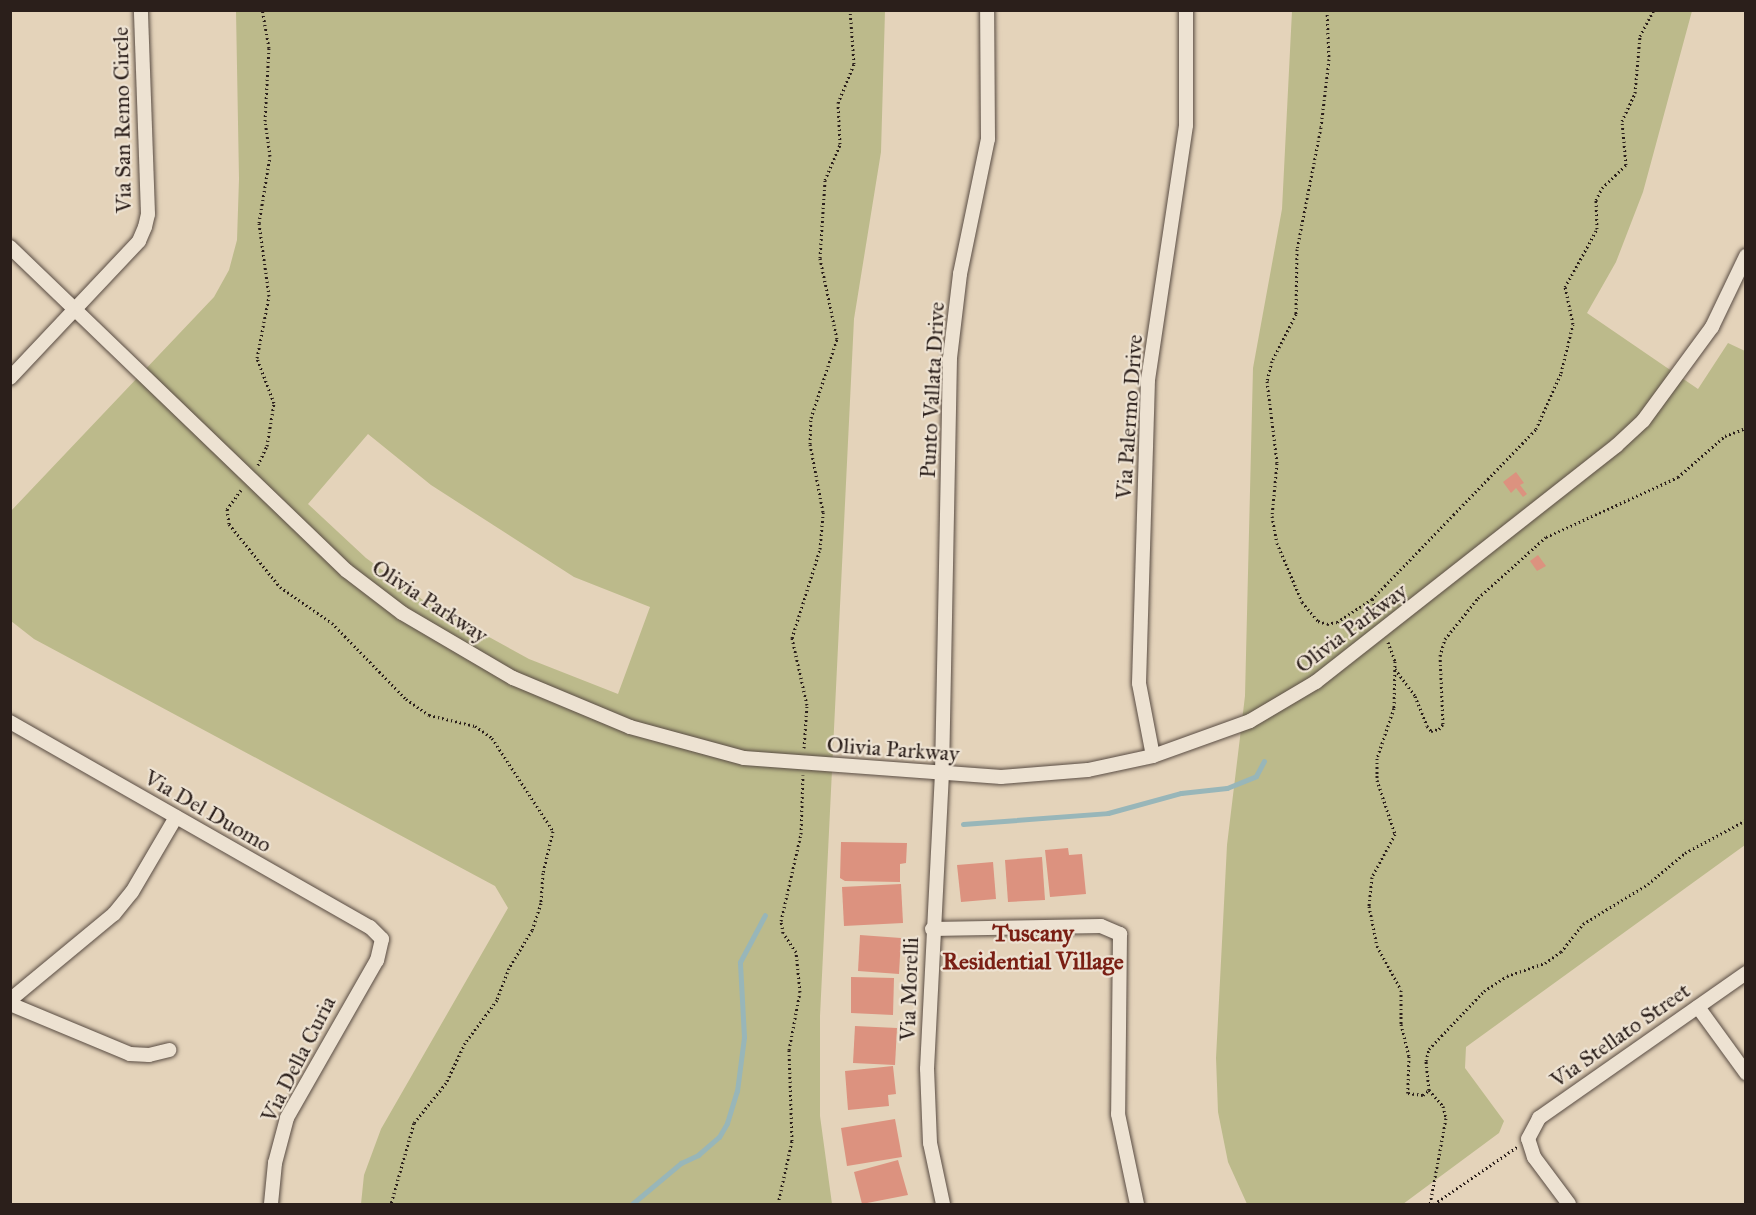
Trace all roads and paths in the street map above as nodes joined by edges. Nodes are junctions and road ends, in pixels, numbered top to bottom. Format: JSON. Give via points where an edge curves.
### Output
{"nodes":[{"id":1,"x":141,"y":10,"type":"edge"},
{"id":2,"x":261,"y":10,"type":"edge"},
{"id":3,"x":850,"y":10,"type":"edge"},
{"id":4,"x":987,"y":10,"type":"edge"},
{"id":5,"x":1186,"y":10,"type":"edge"},
{"id":6,"x":1327,"y":10,"type":"edge"},
{"id":7,"x":1654,"y":10,"type":"edge"},
{"id":8,"x":10,"y":248,"type":"edge"},
{"id":9,"x":1746,"y":256,"type":"edge"},
{"id":10,"x":75,"y":310,"type":"junction"},
{"id":11,"x":10,"y":378,"type":"edge"},
{"id":12,"x":1746,"y":428,"type":"edge"},
{"id":13,"x":249,"y":478,"type":"junction"},
{"id":14,"x":11,"y":724,"type":"edge"},
{"id":15,"x":1153,"y":756,"type":"junction"},
{"id":16,"x":803,"y":764,"type":"junction"},
{"id":17,"x":942,"y":774,"type":"junction"},
{"id":18,"x":176,"y":817,"type":"junction"},
{"id":19,"x":1746,"y":820,"type":"edge"},
{"id":20,"x":932,"y":929,"type":"junction"},
{"id":21,"x":382,"y":939,"type":"joint"},
{"id":22,"x":1746,"y":973,"type":"edge"},
{"id":23,"x":10,"y":1002,"type":"edge"},
{"id":24,"x":1698,"y":1006,"type":"junction"},
{"id":25,"x":169,"y":1050,"type":"dead end"},
{"id":26,"x":1746,"y":1072,"type":"edge"},
{"id":27,"x":1429,"y":1090,"type":"junction"},
{"id":28,"x":1506,"y":1155,"type":"dead end"},
{"id":29,"x":271,"y":1204,"type":"edge"},
{"id":30,"x":391,"y":1204,"type":"edge"},
{"id":31,"x":778,"y":1204,"type":"edge"},
{"id":32,"x":943,"y":1204,"type":"edge"},
{"id":33,"x":1137,"y":1204,"type":"edge"},
{"id":34,"x":1432,"y":1204,"type":"edge"},
{"id":35,"x":1569,"y":1204,"type":"edge"}],
"edges":[{"from":1,"to":10,"type":"street","name":"Via San Remo Circle","via":[[148,214],[139,241]]},
{"from":2,"to":13,"type":"path","via":[[269,48],[265,121],[270,156],[259,224],[269,296],[257,358],[274,403],[267,446]]},
{"from":3,"to":16,"type":"path","via":[[854,64],[838,102],[840,144],[825,180],[820,258],[837,339],[811,418],[810,444],[823,512],[820,549],[792,638],[807,705]]},
{"from":4,"to":17,"type":"street","name":"Punto Vallata Drive","via":[[988,139],[960,274],[950,357]]},
{"from":5,"to":15,"type":"street","name":"Via Palermo Drive","via":[[1186,125],[1148,380],[1139,683]]},
{"from":6,"to":7,"type":"path","via":[[1329,60],[1321,127],[1297,249],[1296,314],[1272,361],[1268,381],[1277,463],[1272,516],[1277,543],[1302,602],[1317,621],[1327,624],[1337,622],[1372,598],[1536,429],[1562,373],[1573,324],[1565,287],[1597,229],[1599,194],[1626,165],[1622,121],[1635,93],[1640,36]]},
{"from":8,"to":10,"type":"street","name":"Olivia Parkway"},
{"from":9,"to":15,"type":"street","name":"Olivia Parkway","via":[[1712,327],[1692,357],[1643,421],[1616,446],[1316,682],[1250,720]]},
{"from":10,"to":11,"type":"street"},
{"from":10,"to":13,"type":"street","name":"Olivia Parkway"},
{"from":12,"to":27,"type":"path","via":[[1725,436],[1678,477],[1546,537],[1478,598],[1445,639],[1440,656],[1443,724],[1439,729],[1431,731],[1427,726],[1415,696],[1395,669],[1393,720],[1380,746],[1377,769],[1381,795],[1395,834],[1372,877],[1369,906],[1377,946],[1401,990],[1401,1024],[1409,1056],[1405,1084],[1408,1093],[1424,1095]]},
{"from":13,"to":16,"type":"street","name":"Olivia Parkway","via":[[346,570],[402,613],[513,678],[576,707],[698,748]]},
{"from":13,"to":30,"type":"path","via":[[226,515],[280,587],[332,623],[422,710],[475,726],[492,738],[553,831],[541,903],[532,930],[509,968],[497,1000],[465,1043],[446,1083],[414,1123]]},
{"from":14,"to":18,"type":"street","name":"Via Del Duomo"},
{"from":15,"to":17,"type":"street","name":"Olivia Parkway","via":[[1051,775]]},
{"from":16,"to":17,"type":"street","name":"Olivia Parkway"},
{"from":16,"to":31,"type":"path","via":[[801,834],[781,921],[783,933],[796,952],[800,992],[789,1050],[792,1141]]},
{"from":17,"to":20,"type":"street","name":"Via Morelli"},
{"from":18,"to":21,"type":"street","name":"Via Del Duomo","via":[[370,927]]},
{"from":18,"to":23,"type":"street","via":[[132,892],[114,914]]},
{"from":19,"to":27,"type":"path","via":[[1685,853],[1648,884],[1583,924],[1562,952],[1545,963],[1507,976],[1484,991],[1430,1049]]},
{"from":20,"to":32,"type":"street","name":"Via Morelli","via":[[927,1069],[930,1143]]},
{"from":20,"to":33,"type":"street","via":[[1101,926],[1120,934],[1118,1114]]},
{"from":21,"to":29,"type":"street","name":"Via Della Curia","via":[[377,960],[287,1118],[275,1163]]},
{"from":22,"to":24,"type":"street","name":"Via Stellato Street"},
{"from":23,"to":25,"type":"street","via":[[130,1054]]},
{"from":24,"to":26,"type":"street"},
{"from":24,"to":35,"type":"street","name":"Via Stellato Street","via":[[1539,1118],[1528,1139],[1534,1157]]},
{"from":27,"to":34,"type":"path","via":[[1443,1106],[1446,1118]]},
{"from":28,"to":34,"type":"path"}]}
